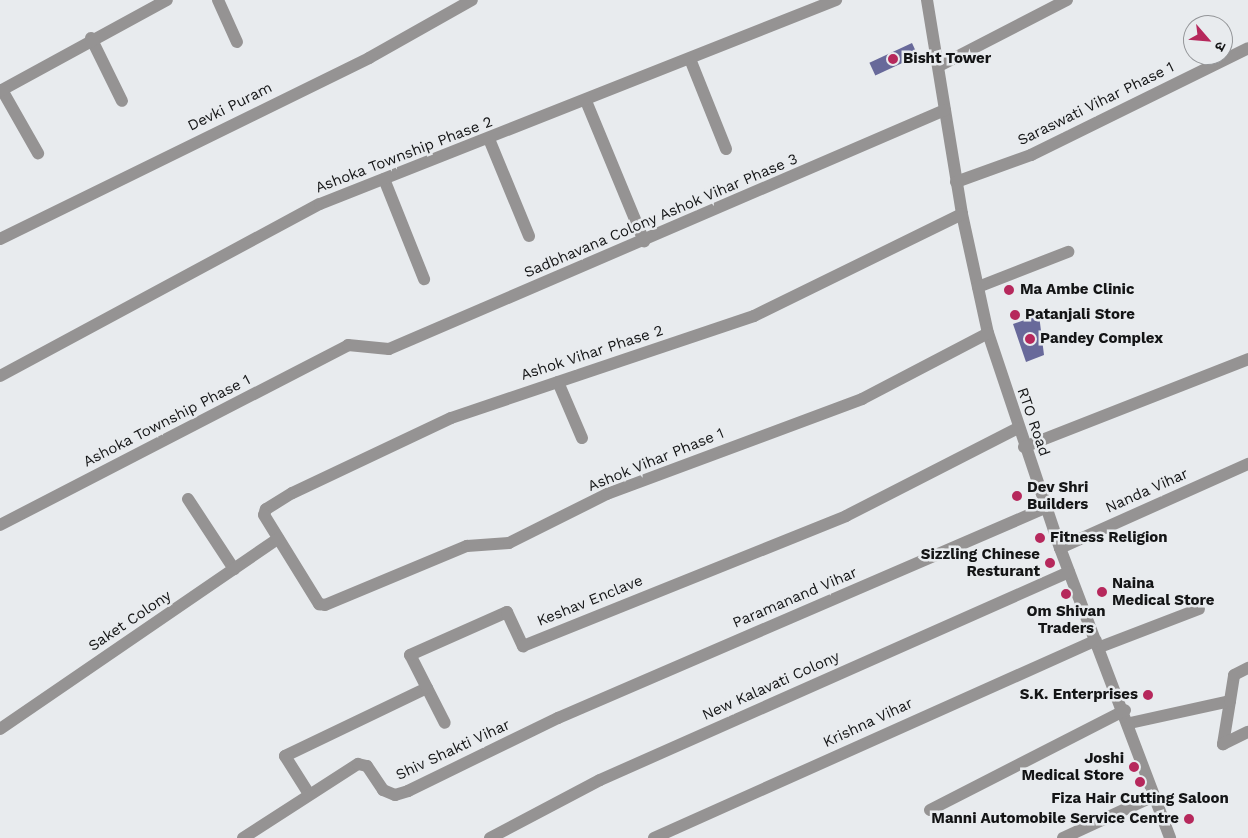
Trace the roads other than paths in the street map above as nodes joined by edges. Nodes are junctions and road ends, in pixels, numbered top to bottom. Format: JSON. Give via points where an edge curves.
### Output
{"nodes":[{"id":1,"x":167,"y":0,"type":"edge"},
{"id":2,"x":218,"y":0,"type":"edge"},
{"id":3,"x":472,"y":0,"type":"edge"},
{"id":4,"x":836,"y":0,"type":"edge"},
{"id":5,"x":927,"y":0,"type":"edge"},
{"id":6,"x":1067,"y":0,"type":"edge"},
{"id":7,"x":91,"y":38,"type":"junction"},
{"id":8,"x":237,"y":42,"type":"dead end"},
{"id":9,"x":1248,"y":49,"type":"edge"},
{"id":10,"x":690,"y":59,"type":"junction"},
{"id":11,"x":939,"y":66,"type":"junction"},
{"id":12,"x":1,"y":91,"type":"edge"},
{"id":13,"x":122,"y":101,"type":"dead end"},
{"id":14,"x":586,"y":101,"type":"junction"},
{"id":15,"x":945,"y":110,"type":"junction"},
{"id":16,"x":489,"y":139,"type":"junction"},
{"id":17,"x":726,"y":149,"type":"dead end"},
{"id":18,"x":38,"y":152,"type":"dead end"},
{"id":19,"x":384,"y":179,"type":"junction"},
{"id":20,"x":956,"y":182,"type":"junction"},
{"id":21,"x":962,"y":214,"type":"junction"},
{"id":22,"x":529,"y":236,"type":"dead end"},
{"id":23,"x":0,"y":239,"type":"edge"},
{"id":24,"x":644,"y":241,"type":"junction"},
{"id":25,"x":1068,"y":252,"type":"dead end"},
{"id":26,"x":424,"y":280,"type":"dead end"},
{"id":27,"x":978,"y":287,"type":"junction"},
{"id":28,"x":988,"y":333,"type":"junction"},
{"id":29,"x":348,"y":345,"type":"joint"},
{"id":30,"x":1248,"y":360,"type":"edge"},
{"id":31,"x":0,"y":376,"type":"edge"},
{"id":32,"x":558,"y":382,"type":"junction"},
{"id":33,"x":1018,"y":428,"type":"junction"},
{"id":34,"x":582,"y":438,"type":"dead end"},
{"id":35,"x":1024,"y":447,"type":"junction"},
{"id":36,"x":1248,"y":464,"type":"edge"},
{"id":37,"x":188,"y":499,"type":"dead end"},
{"id":38,"x":1045,"y":508,"type":"junction"},
{"id":39,"x":0,"y":525,"type":"edge"},
{"id":40,"x":278,"y":539,"type":"junction"},
{"id":41,"x":1060,"y":548,"type":"junction"},
{"id":42,"x":234,"y":570,"type":"junction"},
{"id":43,"x":1069,"y":572,"type":"junction"},
{"id":44,"x":1199,"y":610,"type":"dead end"},
{"id":45,"x":1098,"y":643,"type":"junction"},
{"id":46,"x":1248,"y":668,"type":"edge"},
{"id":47,"x":427,"y":688,"type":"junction"},
{"id":48,"x":1230,"y":701,"type":"junction"},
{"id":49,"x":1125,"y":710,"type":"junction"},
{"id":50,"x":558,"y":718,"type":"joint"},
{"id":51,"x":445,"y":723,"type":"dead end"},
{"id":52,"x":1130,"y":724,"type":"junction"},
{"id":53,"x":0,"y":730,"type":"edge"},
{"id":54,"x":1248,"y":732,"type":"edge"},
{"id":55,"x":309,"y":794,"type":"junction"},
{"id":56,"x":1154,"y":796,"type":"junction"},
{"id":57,"x":930,"y":810,"type":"dead end"},
{"id":58,"x":243,"y":838,"type":"edge"},
{"id":59,"x":490,"y":838,"type":"edge"},
{"id":60,"x":654,"y":838,"type":"edge"},
{"id":61,"x":1063,"y":838,"type":"edge"},
{"id":62,"x":1170,"y":838,"type":"edge"}],
"edges":[{"from":1,"to":7,"type":"street"},
{"from":2,"to":8,"type":"street"},
{"from":3,"to":23,"type":"street","name":"Devki Puram","via":[[369,58]]},
{"from":4,"to":10,"type":"street","name":"Ashoka Township Phase 2"},
{"from":5,"to":11,"type":"street","name":"RTO Road"},
{"from":6,"to":11,"type":"street"},
{"from":7,"to":12,"type":"street"},
{"from":7,"to":13,"type":"street"},
{"from":9,"to":20,"type":"street","name":"Saraswati Vihar Phase 1","via":[[1031,155]]},
{"from":10,"to":14,"type":"street","name":"Ashoka Township Phase 2"},
{"from":10,"to":17,"type":"street"},
{"from":11,"to":15,"type":"street","name":"RTO Road"},
{"from":12,"to":18,"type":"street"},
{"from":14,"to":16,"type":"street","name":"Ashoka Township Phase 2"},
{"from":14,"to":24,"type":"street"},
{"from":15,"to":20,"type":"street","name":"RTO Road"},
{"from":15,"to":24,"type":"street","name":"Sadbhavana Colony Ashok Vihar Phase 3"},
{"from":16,"to":19,"type":"street","name":"Ashoka Township Phase 2"},
{"from":16,"to":22,"type":"street"},
{"from":19,"to":26,"type":"street"},
{"from":19,"to":31,"type":"street","name":"Ashoka Township Phase 2","via":[[320,204]]},
{"from":20,"to":21,"type":"street","name":"RTO Road"},
{"from":21,"to":27,"type":"street","name":"RTO Road"},
{"from":21,"to":32,"type":"street","name":"Ashok Vihar Phase 2","via":[[754,316]]},
{"from":24,"to":29,"type":"street","name":"Sadbhavana Colony Ashok Vihar Phase 3","via":[[388,349]]},
{"from":25,"to":27,"type":"street"},
{"from":27,"to":28,"type":"street","name":"RTO Road"},
{"from":28,"to":33,"type":"street","name":"RTO Road"},
{"from":28,"to":40,"type":"street","name":"Ashok Vihar Phase 1","via":[[862,399],[607,494],[509,543],[466,546],[324,606],[319,604]]},
{"from":29,"to":39,"type":"street","name":"Ashoka Township Phase 1"},
{"from":30,"to":35,"type":"street"},
{"from":32,"to":34,"type":"street"},
{"from":32,"to":40,"type":"street","name":"Ashok Vihar Phase 2","via":[[451,418],[292,493],[263,511]]},
{"from":33,"to":35,"type":"street","name":"RTO Road"},
{"from":33,"to":47,"type":"street","name":"Keshav Enclave","via":[[846,516],[523,646],[507,612],[410,655]]},
{"from":35,"to":38,"type":"street","name":"RTO Road"},
{"from":36,"to":41,"type":"street","name":"Nanda Vihar"},
{"from":37,"to":42,"type":"street"},
{"from":38,"to":41,"type":"street","name":"RTO Road"},
{"from":38,"to":50,"type":"street","name":"Paramanand Vihar"},
{"from":40,"to":42,"type":"street","name":"Saket Colony"},
{"from":41,"to":43,"type":"street","name":"RTO Road"},
{"from":42,"to":53,"type":"street","name":"Saket Colony"},
{"from":43,"to":45,"type":"street","name":"RTO Road"},
{"from":43,"to":59,"type":"street","name":"New Kalavati Colony","via":[[600,780]]},
{"from":44,"to":45,"type":"street","name":"Krishna Vihar"},
{"from":45,"to":49,"type":"street","name":"RTO Road"},
{"from":45,"to":60,"type":"street","name":"Krishna Vihar"},
{"from":46,"to":48,"type":"street","via":[[1234,675]]},
{"from":47,"to":51,"type":"street"},
{"from":47,"to":55,"type":"street","via":[[287,754]]},
{"from":48,"to":52,"type":"street"},
{"from":48,"to":54,"type":"street","via":[[1223,744]]},
{"from":49,"to":52,"type":"street","name":"RTO Road"},
{"from":49,"to":57,"type":"street"},
{"from":50,"to":55,"type":"street","name":"Shiv Shakti Vihar","via":[[395,795],[383,790],[367,766],[358,764]]},
{"from":52,"to":56,"type":"street","name":"RTO Road"},
{"from":55,"to":58,"type":"street","name":"Shiv Shakti Vihar"},
{"from":56,"to":61,"type":"street"},
{"from":56,"to":62,"type":"street","name":"RTO Road"}]}
